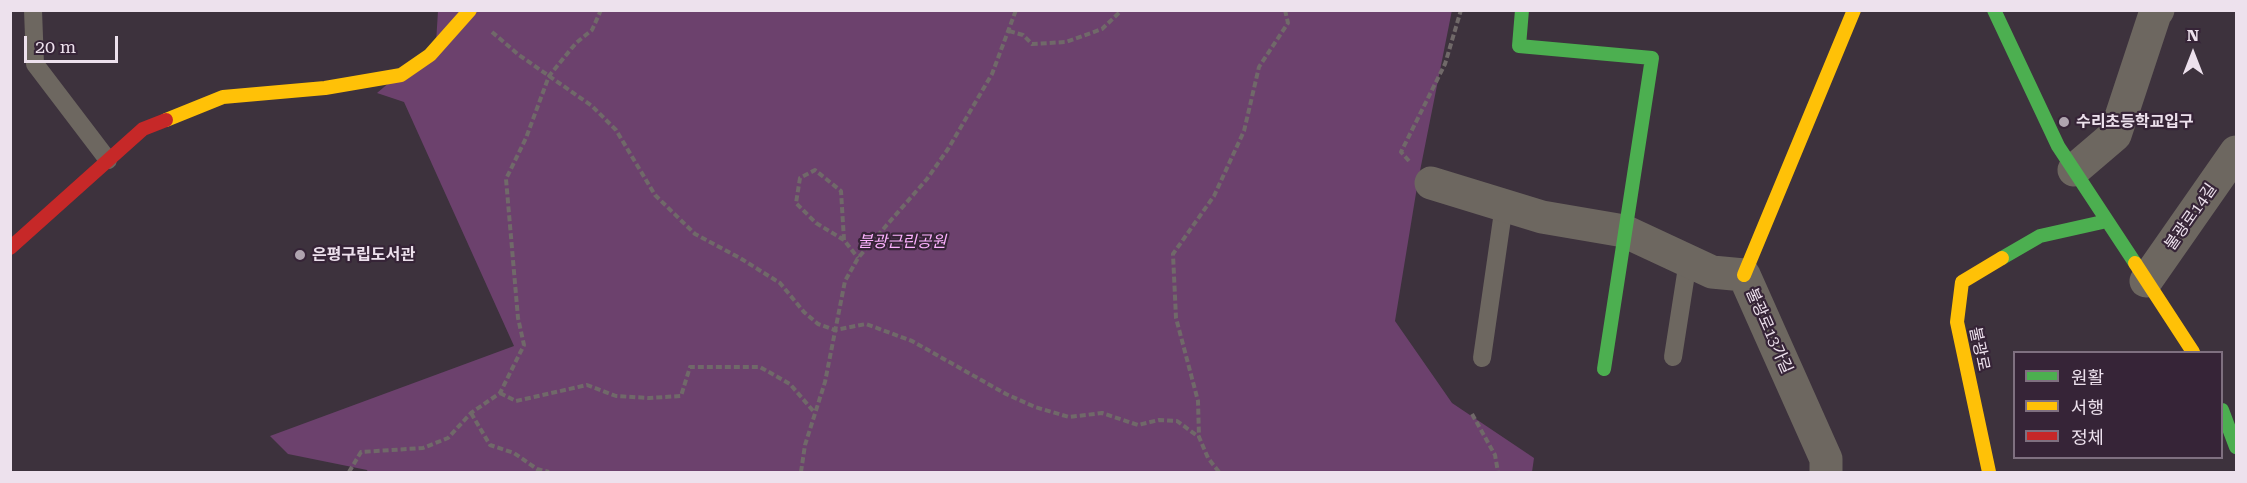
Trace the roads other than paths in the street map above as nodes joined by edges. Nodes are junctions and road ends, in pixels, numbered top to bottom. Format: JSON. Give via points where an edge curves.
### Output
{"nodes":[{"id":1,"x":33,"y":10,"type":"edge"},
{"id":2,"x":1522,"y":10,"type":"edge"},
{"id":3,"x":1854,"y":10,"type":"edge"},
{"id":4,"x":1994,"y":10,"type":"edge"},
{"id":5,"x":2158,"y":10,"type":"edge"},
{"id":6,"x":470,"y":11,"type":"edge"},
{"id":7,"x":2236,"y":152,"type":"edge"},
{"id":8,"x":108,"y":160,"type":"junction"},
{"id":9,"x":2074,"y":170,"type":"junction"},
{"id":10,"x":1431,"y":183,"type":"road end"},
{"id":11,"x":1504,"y":205,"type":"junction"},
{"id":12,"x":2108,"y":221,"type":"junction"},
{"id":13,"x":1624,"y":231,"type":"junction"},
{"id":14,"x":10,"y":248,"type":"edge"},
{"id":15,"x":1688,"y":261,"type":"junction"},
{"id":16,"x":1743,"y":275,"type":"junction"},
{"id":17,"x":2146,"y":281,"type":"junction"},
{"id":18,"x":2192,"y":351,"type":"edge"},
{"id":19,"x":1673,"y":357,"type":"dead end"},
{"id":20,"x":1482,"y":358,"type":"dead end"},
{"id":21,"x":1604,"y":369,"type":"dead end"},
{"id":22,"x":2223,"y":413,"type":"edge"},
{"id":23,"x":2236,"y":447,"type":"edge"},
{"id":24,"x":1826,"y":472,"type":"edge"},
{"id":25,"x":1989,"y":472,"type":"edge"}],
"edges":[{"from":1,"to":8,"type":"lane","via":[[35,64]]},
{"from":2,"to":13,"type":"street","via":[[1520,46],[1652,58]]},
{"from":3,"to":16,"type":"street"},
{"from":4,"to":9,"type":"street","via":[[2058,146]]},
{"from":5,"to":9,"type":"street","via":[[2115,135]]},
{"from":6,"to":8,"type":"street","via":[[430,55],[401,75],[325,88],[223,97],[143,129]]},
{"from":7,"to":17,"type":"street","name":"불광로14길"},
{"from":8,"to":14,"type":"street"},
{"from":9,"to":12,"type":"street"},
{"from":10,"to":11,"type":"street","name":"불광로13가길"},
{"from":11,"to":13,"type":"street","name":"불광로13가길","via":[[1542,217]]},
{"from":11,"to":20,"type":"lane"},
{"from":12,"to":17,"type":"street"},
{"from":12,"to":25,"type":"street","name":"불광로","via":[[2040,236],[1962,282],[1957,322]]},
{"from":13,"to":15,"type":"street","name":"불광로13가길"},
{"from":13,"to":21,"type":"street"},
{"from":15,"to":16,"type":"street","name":"불광로13가길","via":[[1712,272]]},
{"from":15,"to":19,"type":"lane"},
{"from":16,"to":24,"type":"street","name":"불광로13가길","via":[[1826,459]]},
{"from":17,"to":18,"type":"street"},
{"from":22,"to":23,"type":"street"}]}
